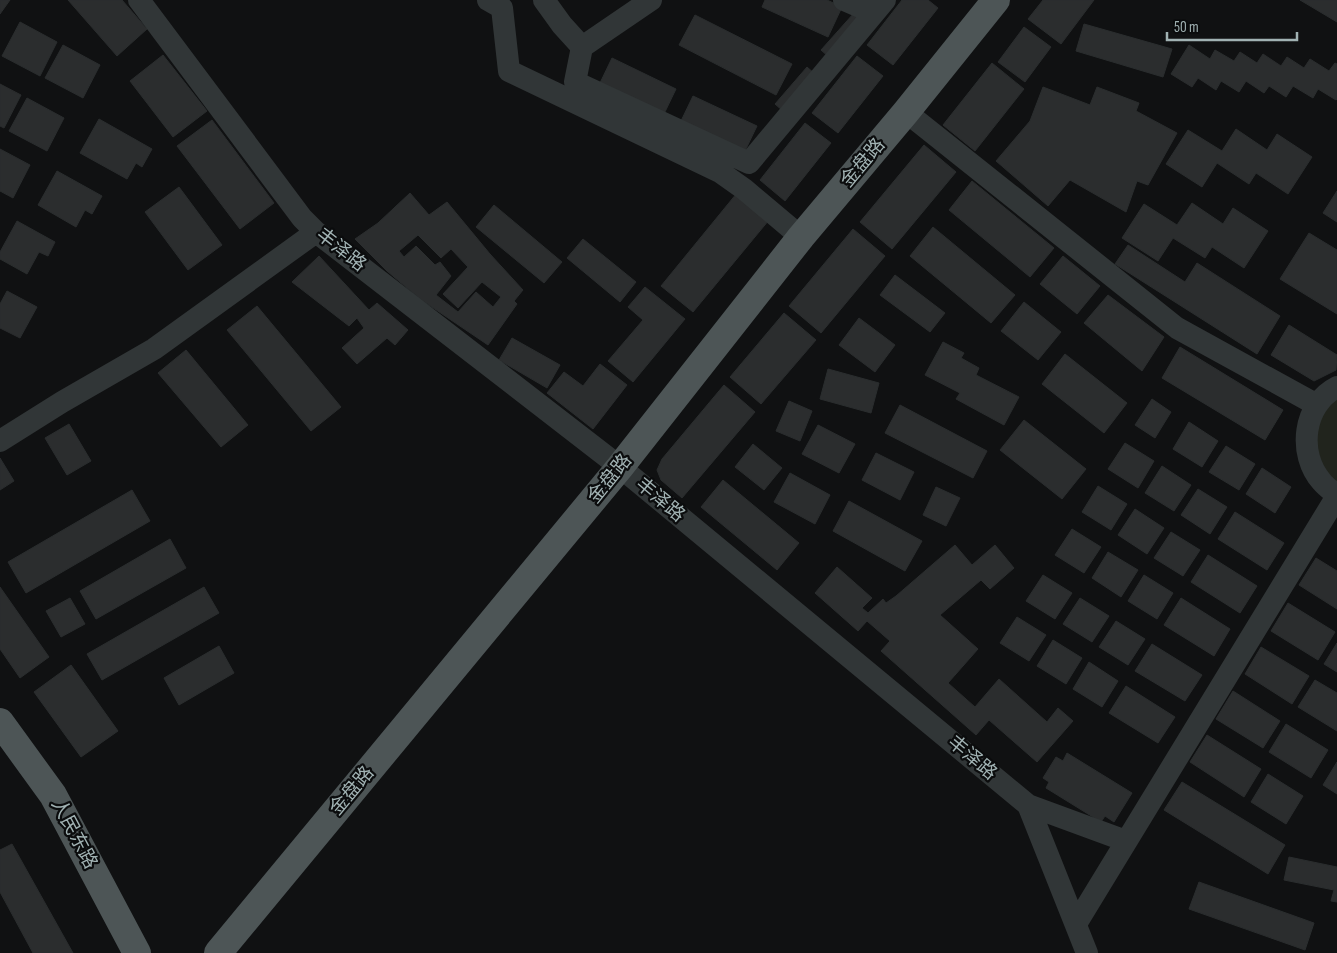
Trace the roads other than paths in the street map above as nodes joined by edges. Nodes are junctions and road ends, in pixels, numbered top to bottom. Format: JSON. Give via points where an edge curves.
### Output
{"nodes":[{"id":1,"x":139,"y":0,"type":"edge"},
{"id":2,"x":488,"y":0,"type":"edge"},
{"id":3,"x":544,"y":0,"type":"edge"},
{"id":4,"x":651,"y":0,"type":"edge"},
{"id":5,"x":844,"y":0,"type":"edge"},
{"id":6,"x":996,"y":0,"type":"edge"},
{"id":7,"x":879,"y":6,"type":"edge"},
{"id":8,"x":582,"y":47,"type":"junction"},
{"id":9,"x":906,"y":112,"type":"junction"},
{"id":10,"x":316,"y":232,"type":"junction"},
{"id":11,"x":801,"y":237,"type":"junction"},
{"id":12,"x":1337,"y":387,"type":"edge"},
{"id":13,"x":1316,"y":405,"type":"junction"},
{"id":14,"x":0,"y":440,"type":"edge"},
{"id":15,"x":620,"y":467,"type":"junction"},
{"id":16,"x":1337,"y":496,"type":"edge"},
{"id":17,"x":0,"y":722,"type":"edge"},
{"id":18,"x":1028,"y":805,"type":"junction"},
{"id":19,"x":1126,"y":841,"type":"junction"},
{"id":20,"x":1076,"y":924,"type":"junction"},
{"id":21,"x":137,"y":953,"type":"edge"},
{"id":22,"x":218,"y":953,"type":"edge"},
{"id":23,"x":1087,"y":953,"type":"edge"}],
"edges":[{"from":1,"to":10,"type":"street","name":"丰泽路","via":[[302,218]]},
{"from":2,"to":11,"type":"street","via":[[502,8],[509,71],[720,172]]},
{"from":3,"to":8,"type":"street"},
{"from":4,"to":8,"type":"street"},
{"from":5,"to":7,"type":"street"},
{"from":6,"to":9,"type":"main road","name":"金盘路"},
{"from":7,"to":8,"type":"street","via":[[749,163],[575,82]]},
{"from":9,"to":11,"type":"main road","name":"金盘路"},
{"from":9,"to":13,"type":"street","via":[[1177,328]]},
{"from":10,"to":14,"type":"street","via":[[154,349]]},
{"from":10,"to":15,"type":"street","name":"丰泽路"},
{"from":11,"to":15,"type":"main road","name":"金盘路"},
{"from":12,"to":13,"type":"street"},
{"from":13,"to":16,"type":"street","via":[[1308,424],[1306,445],[1311,465]]},
{"from":15,"to":18,"type":"street","name":"丰泽路"},
{"from":15,"to":22,"type":"main road","name":"金盘路"},
{"from":16,"to":19,"type":"street"},
{"from":17,"to":21,"type":"main road","name":"人民东路","via":[[53,795]]},
{"from":18,"to":19,"type":"street"},
{"from":18,"to":20,"type":"street","name":"丰泽路"},
{"from":19,"to":20,"type":"street"},
{"from":20,"to":23,"type":"street","name":"丰泽路"}]}
